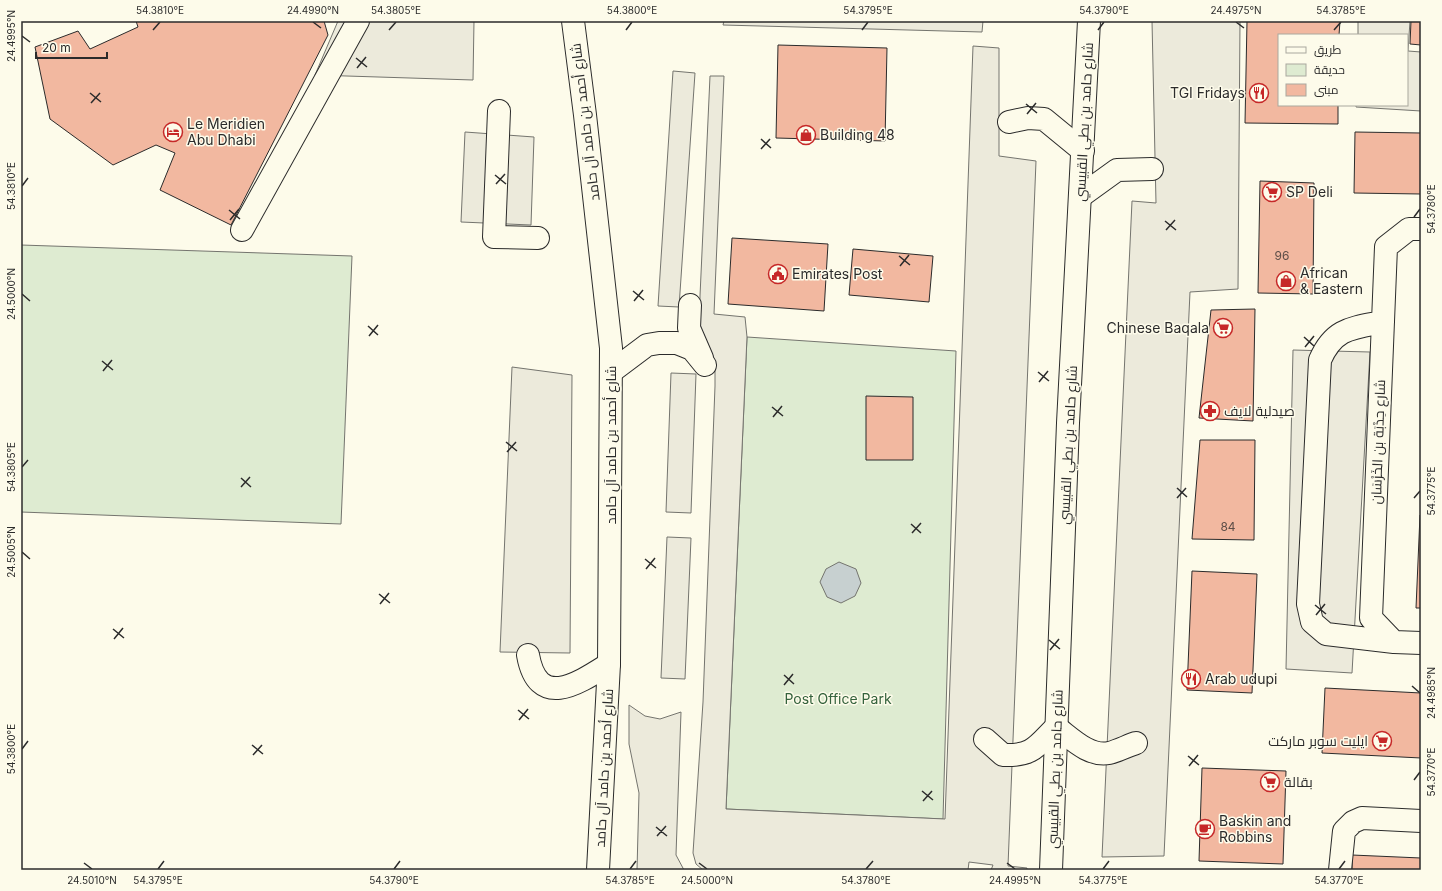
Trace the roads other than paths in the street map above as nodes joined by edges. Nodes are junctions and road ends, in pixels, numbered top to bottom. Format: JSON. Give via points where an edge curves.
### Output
{"nodes":[{"id":1,"x":358,"y":21,"type":"edge"},
{"id":2,"x":573,"y":21,"type":"edge"},
{"id":3,"x":1089,"y":21,"type":"edge"},
{"id":4,"x":499,"y":110,"type":"dead end"},
{"id":5,"x":1009,"y":122,"type":"dead end"},
{"id":6,"x":1083,"y":151,"type":"junction"},
{"id":7,"x":1152,"y":169,"type":"dead end"},
{"id":8,"x":1081,"y":196,"type":"junction"},
{"id":9,"x":1421,"y":229,"type":"edge"},
{"id":10,"x":242,"y":230,"type":"dead end"},
{"id":11,"x":538,"y":238,"type":"dead end"},
{"id":12,"x":690,"y":304,"type":"dead end"},
{"id":13,"x":1383,"y":322,"type":"junction"},
{"id":14,"x":611,"y":372,"type":"junction"},
{"id":15,"x":1394,"y":642,"type":"junction"},
{"id":16,"x":1421,"y":643,"type":"edge"},
{"id":17,"x":528,"y":655,"type":"dead end"},
{"id":18,"x":610,"y":664,"type":"junction"},
{"id":19,"x":1056,"y":727,"type":"junction"},
{"id":20,"x":985,"y":739,"type":"dead end"},
{"id":21,"x":1136,"y":743,"type":"dead end"},
{"id":22,"x":1421,"y":821,"type":"edge"},
{"id":23,"x":597,"y":868,"type":"edge"},
{"id":24,"x":1052,"y":869,"type":"edge"},
{"id":25,"x":1340,"y":870,"type":"edge"}],
"edges":[{"from":1,"to":10,"type":"main road"},
{"from":2,"to":14,"type":"main road","name":"شارع أحمد بن حامد آل حامد","via":[[611,348]]},
{"from":3,"to":6,"type":"main road","name":"شارع حامد بن بطي القبيسي"},
{"from":4,"to":11,"type":"main road","via":[[494,236]]},
{"from":5,"to":6,"type":"main road","via":[[1028,118],[1044,119]]},
{"from":6,"to":8,"type":"main road","name":"شارع حامد بن بطي القبيسي"},
{"from":7,"to":8,"type":"main road","via":[[1117,170]]},
{"from":8,"to":19,"type":"main road","name":"شارع حامد بن بطي القبيسي","via":[[1068,423]]},
{"from":9,"to":13,"type":"main road","name":"شارع حِدْبَة بن الخَرْسَان","via":[[1409,229],[1386,247]]},
{"from":12,"to":14,"type":"main road","via":[[689,328],[705,364],[692,349],[677,343],[659,343],[647,345]]},
{"from":13,"to":15,"type":"main road","name":"شارع حِدْبَة بن الخَرْسَان","via":[[1371,618]]},
{"from":13,"to":15,"type":"main road","via":[[1347,328],[1326,346],[1320,360],[1308,604],[1312,622],[1326,634]]},
{"from":14,"to":18,"type":"main road","name":"شارع أحمد بن حامد آل حامد"},
{"from":15,"to":16,"type":"main road"},
{"from":17,"to":18,"type":"main road","via":[[535,678],[556,688],[576,684]]},
{"from":18,"to":23,"type":"main road","name":"شارع أحمد بن حامد آل حامد"},
{"from":19,"to":20,"type":"main road","via":[[1030,753],[1019,756],[1003,755]]},
{"from":19,"to":21,"type":"main road","via":[[1085,748],[1099,753],[1110,753]]},
{"from":19,"to":24,"type":"main road","name":"شارع حامد بن بطي القبيسي"},
{"from":22,"to":25,"type":"main road","via":[[1362,818],[1353,822],[1344,831]]}]}
